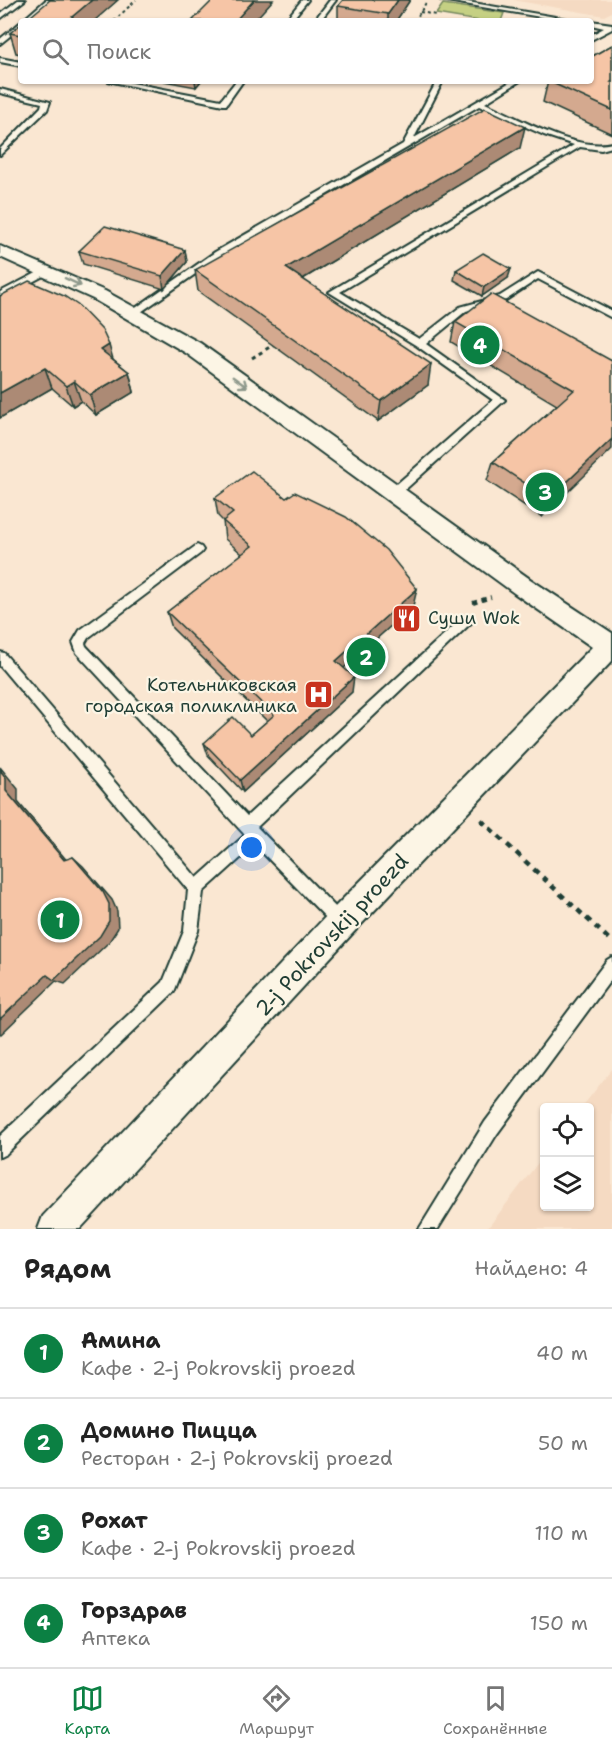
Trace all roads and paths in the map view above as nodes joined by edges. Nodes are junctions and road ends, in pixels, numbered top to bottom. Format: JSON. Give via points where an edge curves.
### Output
{"nodes":[{"id":1,"x":22,"y":0,"type":"edge"},
{"id":2,"x":50,"y":0,"type":"edge"},
{"id":3,"x":136,"y":0,"type":"edge"},
{"id":4,"x":305,"y":0,"type":"edge"},
{"id":5,"x":333,"y":0,"type":"edge"},
{"id":6,"x":428,"y":0,"type":"edge"},
{"id":7,"x":444,"y":0,"type":"edge"},
{"id":8,"x":0,"y":17,"type":"edge"},
{"id":9,"x":29,"y":18,"type":"edge"},
{"id":10,"x":117,"y":18,"type":"edge"},
{"id":11,"x":290,"y":18,"type":"edge"},
{"id":12,"x":319,"y":18,"type":"edge"},
{"id":13,"x":417,"y":18,"type":"edge"},
{"id":14,"x":557,"y":18,"type":"edge"},
{"id":15,"x":594,"y":23,"type":"edge"},
{"id":16,"x":612,"y":26,"type":"edge"},
{"id":17,"x":18,"y":27,"type":"edge"},
{"id":18,"x":594,"y":36,"type":"edge"},
{"id":19,"x":0,"y":42,"type":"edge"},
{"id":20,"x":0,"y":60,"type":"edge"},
{"id":21,"x":18,"y":63,"type":"edge"},
{"id":22,"x":126,"y":84,"type":"edge"},
{"id":23,"x":238,"y":84,"type":"edge"},
{"id":24,"x":438,"y":84,"type":"edge"},
{"id":25,"x":512,"y":84,"type":"edge"},
{"id":26,"x":0,"y":90,"type":"edge"},
{"id":27,"x":479,"y":103,"type":"junction"},
{"id":28,"x":612,"y":145,"type":"edge"},
{"id":29,"x":405,"y":146,"type":"junction"},
{"id":30,"x":577,"y":146,"type":"junction"},
{"id":31,"x":0,"y":153,"type":"edge"},
{"id":32,"x":0,"y":251,"type":"edge"},
{"id":33,"x":48,"y":270,"type":"junction"},
{"id":34,"x":0,"y":296,"type":"edge"},
{"id":35,"x":135,"y":312,"type":"junction"},
{"id":36,"x":611,"y":313,"type":"edge"},
{"id":37,"x":420,"y":344,"type":"junction"},
{"id":38,"x":273,"y":345,"type":"edge"},
{"id":39,"x":252,"y":358,"type":"dead end"},
{"id":40,"x":394,"y":493,"type":"junction"},
{"id":41,"x":197,"y":550,"type":"dead end"},
{"id":42,"x":498,"y":594,"type":"dead end"},
{"id":43,"x":469,"y":604,"type":"dead end"},
{"id":44,"x":466,"y":622,"type":"dead end"},
{"id":45,"x":611,"y":645,"type":"edge"},
{"id":46,"x":0,"y":657,"type":"edge"},
{"id":47,"x":479,"y":819,"type":"dead end"},
{"id":48,"x":251,"y":831,"type":"junction"},
{"id":49,"x":196,"y":888,"type":"junction"},
{"id":50,"x":341,"y":922,"type":"junction"},
{"id":51,"x":612,"y":942,"type":"edge"},
{"id":52,"x":612,"y":965,"type":"edge"},
{"id":53,"x":0,"y":1148,"type":"edge"},
{"id":54,"x":56,"y":1229,"type":"edge"},
{"id":55,"x":428,"y":1229,"type":"edge"}],
"edges":[{"from":1,"to":8,"type":"lane"},
{"from":2,"to":9,"type":"lane"},
{"from":3,"to":10,"type":"path"},
{"from":4,"to":11,"type":"lane"},
{"from":5,"to":12,"type":"lane"},
{"from":6,"to":13,"type":"path"},
{"from":7,"to":14,"type":"lane"},
{"from":15,"to":16,"type":"lane"},
{"from":16,"to":18,"type":"lane"},
{"from":17,"to":19,"type":"lane"},
{"from":20,"to":21,"type":"lane"},
{"from":22,"to":23,"type":"lane","via":[[222,103]]},
{"from":24,"to":29,"type":"lane"},
{"from":25,"to":27,"type":"lane"},
{"from":26,"to":31,"type":"lane","via":[[46,102]]},
{"from":27,"to":29,"type":"lane"},
{"from":27,"to":30,"type":"lane"},
{"from":28,"to":30,"type":"lane"},
{"from":29,"to":35,"type":"lane","via":[[218,254]]},
{"from":30,"to":37,"type":"lane","via":[[333,292]]},
{"from":32,"to":33,"type":"street"},
{"from":33,"to":34,"type":"lane"},
{"from":33,"to":35,"type":"street","one_way":true},
{"from":35,"to":40,"type":"street","one_way":true,"via":[[193,348]]},
{"from":36,"to":37,"type":"lane","via":[[538,275],[503,298],[463,309]]},
{"from":37,"to":40,"type":"lane","via":[[500,400]]},
{"from":38,"to":39,"type":"path"},
{"from":40,"to":45,"type":"street"},
{"from":41,"to":48,"type":"lane","via":[[84,634],[79,642],[81,649]]},
{"from":42,"to":43,"type":"path"},
{"from":44,"to":48,"type":"lane"},
{"from":45,"to":50,"type":"street","name":"2-j Pokrovskij proezd"},
{"from":46,"to":49,"type":"lane"},
{"from":47,"to":51,"type":"path"},
{"from":48,"to":49,"type":"lane"},
{"from":48,"to":50,"type":"lane"},
{"from":49,"to":53,"type":"lane","via":[[190,931],[170,987]]},
{"from":50,"to":54,"type":"street","name":"2-j Pokrovskij proezd"},
{"from":52,"to":55,"type":"lane","via":[[491,1128]]}]}
